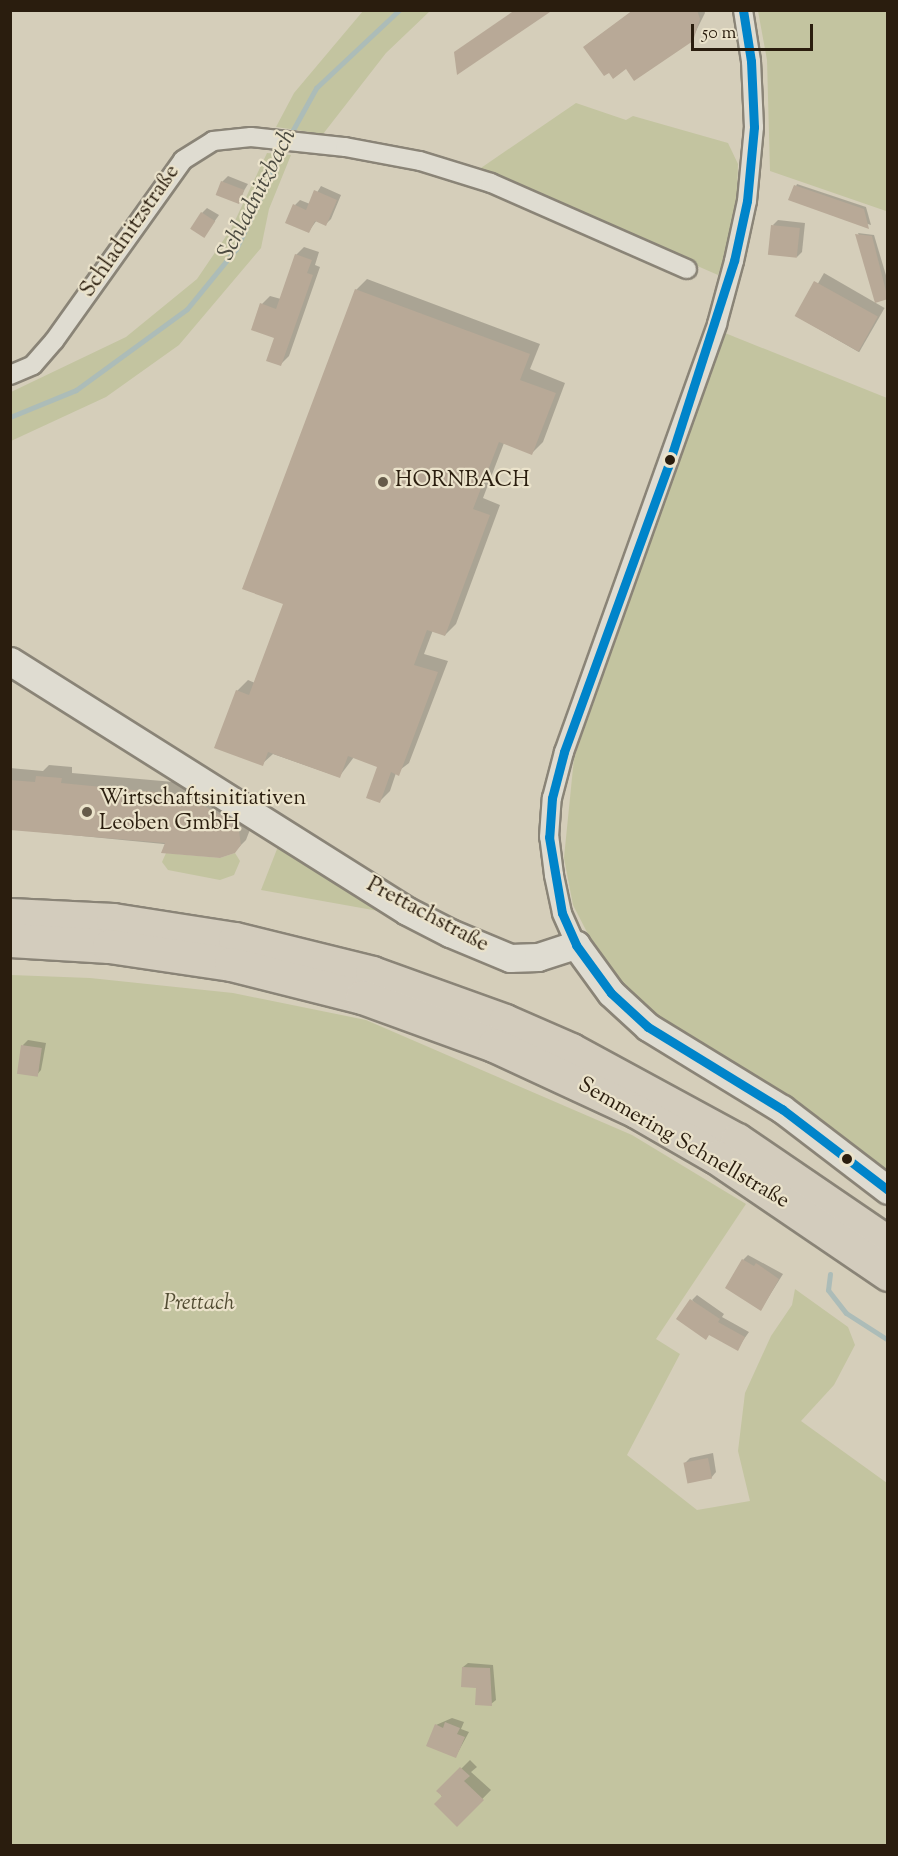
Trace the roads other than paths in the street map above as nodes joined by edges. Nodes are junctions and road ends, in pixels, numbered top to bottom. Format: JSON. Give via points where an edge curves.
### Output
{"nodes":[{"id":1,"x":743,"y":10,"type":"edge"},
{"id":2,"x":687,"y":269,"type":"dead end"},
{"id":3,"x":10,"y":375,"type":"edge"},
{"id":4,"x":10,"y":661,"type":"edge"},
{"id":5,"x":10,"y":915,"type":"edge"},
{"id":6,"x":10,"y":940,"type":"edge"},
{"id":7,"x":576,"y":945,"type":"junction"},
{"id":8,"x":499,"y":1033,"type":"junction"},
{"id":9,"x":565,"y":1061,"type":"junction"},
{"id":10,"x":888,"y":1190,"type":"edge"},
{"id":11,"x":888,"y":1243,"type":"edge"},
{"id":12,"x":888,"y":1274,"type":"edge"}],
"edges":[{"from":1,"to":7,"type":"street","via":[[751,61],[754,127],[747,201],[734,261],[717,324],[564,752],[552,798],[549,837],[554,875],[562,913]]},
{"from":2,"to":3,"type":"street","name":"Schladnitzstraße","via":[[491,183],[420,161],[251,138],[213,141],[183,160],[54,342],[33,365]]},
{"from":4,"to":7,"type":"street","name":"Prettachstraße","via":[[399,906],[450,933],[510,958],[538,957]]},
{"from":5,"to":8,"type":"highway","name":"Semmering Schnellstraße","via":[[113,920],[235,939],[372,973]]},
{"from":6,"to":8,"type":"highway","name":"Semmering Schnellstraße","via":[[109,946],[231,964]]},
{"from":7,"to":10,"type":"street","via":[[611,993],[648,1027],[782,1109]]},
{"from":8,"to":9,"type":"highway","name":"Semmering Schnellstraße"},
{"from":9,"to":11,"type":"highway","name":"Semmering Schnellstraße","via":[[736,1140]]},
{"from":9,"to":12,"type":"highway","name":"Semmering Schnellstraße"}]}
